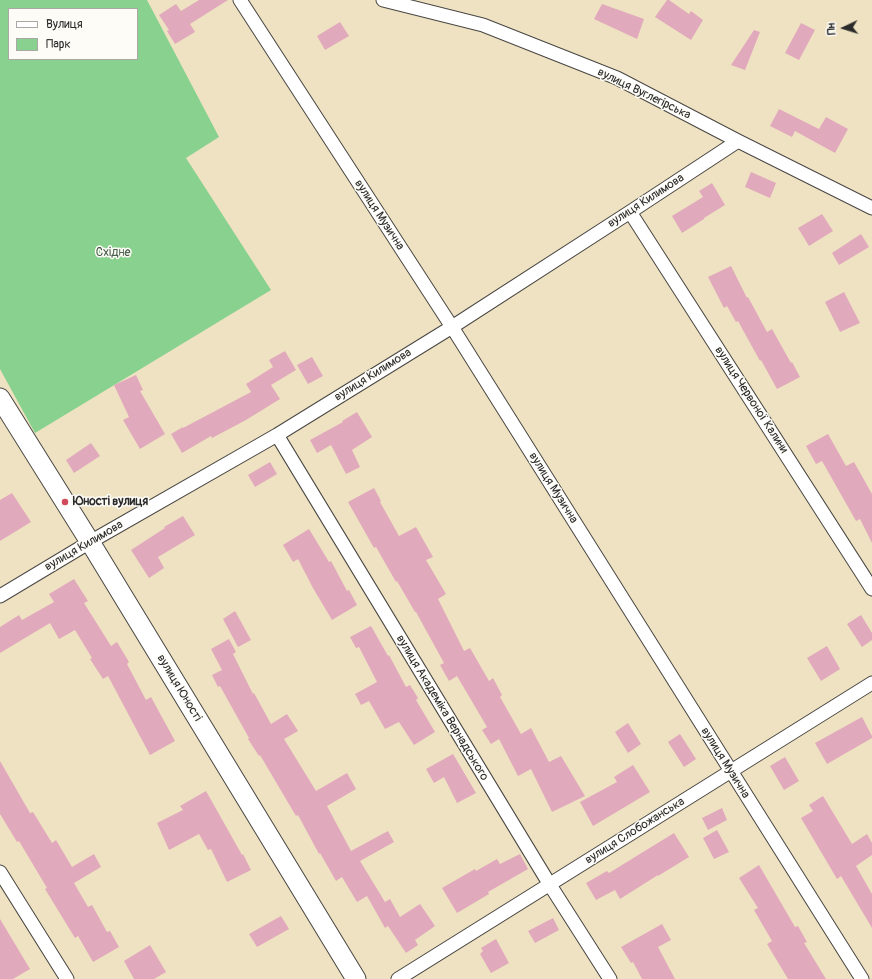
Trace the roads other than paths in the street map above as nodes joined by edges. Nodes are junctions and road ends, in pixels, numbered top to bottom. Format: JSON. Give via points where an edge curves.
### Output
{"nodes":[{"id":1,"x":240,"y":0,"type":"edge"},
{"id":2,"x":383,"y":0,"type":"edge"},
{"id":3,"x":738,"y":141,"type":"junction"},
{"id":4,"x":872,"y":208,"type":"edge"},
{"id":5,"x":630,"y":212,"type":"junction"},
{"id":6,"x":452,"y":326,"type":"junction"},
{"id":7,"x":0,"y":398,"type":"edge"},
{"id":8,"x":277,"y":435,"type":"junction"},
{"id":9,"x":90,"y":542,"type":"junction"},
{"id":10,"x":872,"y":589,"type":"edge"},
{"id":11,"x":0,"y":596,"type":"edge"},
{"id":12,"x":872,"y":683,"type":"edge"},
{"id":13,"x":731,"y":771,"type":"junction"},
{"id":14,"x":0,"y":872,"type":"edge"},
{"id":15,"x":550,"y":885,"type":"junction"},
{"id":16,"x":67,"y":979,"type":"edge"},
{"id":17,"x":356,"y":979,"type":"edge"},
{"id":18,"x":398,"y":979,"type":"edge"},
{"id":19,"x":610,"y":979,"type":"edge"},
{"id":20,"x":862,"y":979,"type":"edge"}],
"edges":[{"from":1,"to":6,"type":"street","name":"вулиця Музична"},
{"from":2,"to":3,"type":"street","name":"вулиця Вуглегірська","via":[[483,25],[616,78]]},
{"from":3,"to":4,"type":"street","name":"вулиця Вуглегірська"},
{"from":3,"to":5,"type":"street","name":"вулиця Килимова"},
{"from":5,"to":6,"type":"street","name":"вулиця Килимова"},
{"from":5,"to":10,"type":"street","name":"вулиця Червоної Калини"},
{"from":6,"to":8,"type":"street","name":"вулиця Килимова"},
{"from":6,"to":13,"type":"street","name":"вулиця Музична"},
{"from":7,"to":9,"type":"street","name":"вулиця Юності"},
{"from":8,"to":9,"type":"street","name":"вулиця Килимова"},
{"from":8,"to":15,"type":"street","name":"вулиця Академіка Вернадського"},
{"from":9,"to":11,"type":"street","name":"вулиця Килимова"},
{"from":9,"to":17,"type":"street","name":"вулиця Юності"},
{"from":12,"to":13,"type":"street","name":"вулиця Слобожанська"},
{"from":13,"to":15,"type":"street","name":"вулиця Слобожанська"},
{"from":13,"to":20,"type":"street","name":"вулиця Музична"},
{"from":14,"to":16,"type":"street"},
{"from":15,"to":18,"type":"street","name":"вулиця Слобожанська"},
{"from":15,"to":19,"type":"street","name":"вулиця Академіка Вернадського"}]}
